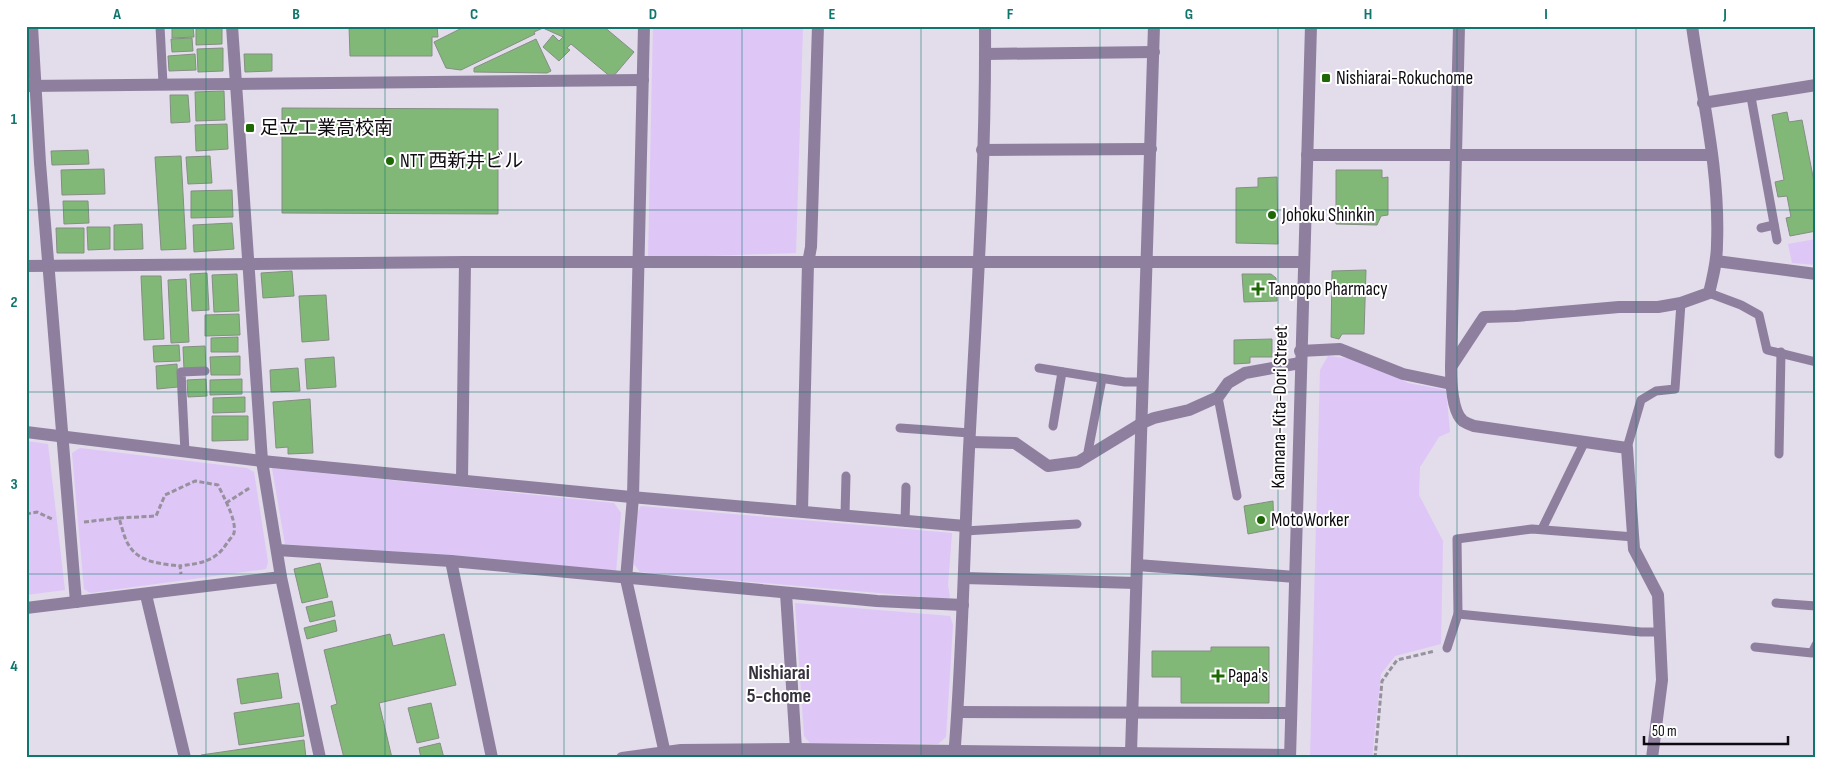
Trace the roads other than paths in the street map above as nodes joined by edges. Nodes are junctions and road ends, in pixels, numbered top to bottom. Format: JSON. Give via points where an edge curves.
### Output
{"nodes":[{"id":1,"x":32,"y":26,"type":"edge"},
{"id":2,"x":160,"y":26,"type":"edge"},
{"id":3,"x":232,"y":26,"type":"edge"},
{"id":4,"x":644,"y":26,"type":"edge"},
{"id":5,"x":818,"y":26,"type":"edge"},
{"id":6,"x":985,"y":26,"type":"edge"},
{"id":7,"x":1154,"y":26,"type":"edge"},
{"id":8,"x":1311,"y":26,"type":"edge"},
{"id":9,"x":1459,"y":26,"type":"edge"},
{"id":10,"x":1692,"y":26,"type":"edge"},
{"id":11,"x":1154,"y":52,"type":"junction"},
{"id":12,"x":985,"y":54,"type":"junction"},
{"id":13,"x":643,"y":80,"type":"junction"},
{"id":14,"x":163,"y":84,"type":"junction"},
{"id":15,"x":235,"y":84,"type":"junction"},
{"id":16,"x":1816,"y":85,"type":"edge"},
{"id":17,"x":30,"y":86,"type":"edge"},
{"id":18,"x":1751,"y":97,"type":"junction"},
{"id":19,"x":1703,"y":103,"type":"junction"},
{"id":20,"x":1151,"y":149,"type":"junction"},
{"id":21,"x":982,"y":150,"type":"junction"},
{"id":22,"x":1307,"y":155,"type":"junction"},
{"id":23,"x":1455,"y":155,"type":"junction"},
{"id":24,"x":1712,"y":155,"type":"junction"},
{"id":25,"x":1774,"y":225,"type":"junction"},
{"id":26,"x":1761,"y":228,"type":"dead end"},
{"id":27,"x":1777,"y":240,"type":"dead end"},
{"id":28,"x":1146,"y":260,"type":"junction"},
{"id":29,"x":1716,"y":261,"type":"junction"},
{"id":30,"x":465,"y":262,"type":"junction"},
{"id":31,"x":1303,"y":262,"type":"junction"},
{"id":32,"x":638,"y":263,"type":"junction"},
{"id":33,"x":808,"y":263,"type":"junction"},
{"id":34,"x":979,"y":263,"type":"junction"},
{"id":35,"x":26,"y":266,"type":"edge"},
{"id":36,"x":249,"y":266,"type":"junction"},
{"id":37,"x":49,"y":267,"type":"junction"},
{"id":38,"x":1816,"y":274,"type":"edge"},
{"id":39,"x":1709,"y":293,"type":"junction"},
{"id":40,"x":1681,"y":303,"type":"junction"},
{"id":41,"x":1781,"y":352,"type":"junction"},
{"id":42,"x":1300,"y":357,"type":"junction"},
{"id":43,"x":1816,"y":362,"type":"edge"},
{"id":44,"x":1451,"y":367,"type":"junction"},
{"id":45,"x":1039,"y":368,"type":"dead end"},
{"id":46,"x":205,"y":371,"type":"dead end"},
{"id":47,"x":1062,"y":372,"type":"junction"},
{"id":48,"x":1102,"y":379,"type":"junction"},
{"id":49,"x":1142,"y":382,"type":"junction"},
{"id":50,"x":1451,"y":384,"type":"junction"},
{"id":51,"x":1218,"y":397,"type":"junction"},
{"id":52,"x":1142,"y":423,"type":"junction"},
{"id":53,"x":1053,"y":426,"type":"dead end"},
{"id":54,"x":900,"y":428,"type":"dead end"},
{"id":55,"x":26,"y":432,"type":"edge"},
{"id":56,"x":63,"y":437,"type":"junction"},
{"id":57,"x":970,"y":437,"type":"junction"},
{"id":58,"x":1585,"y":441,"type":"junction"},
{"id":59,"x":1627,"y":448,"type":"junction"},
{"id":60,"x":185,"y":452,"type":"junction"},
{"id":61,"x":1779,"y":454,"type":"dead end"},
{"id":62,"x":1087,"y":457,"type":"junction"},
{"id":63,"x":262,"y":461,"type":"junction"},
{"id":64,"x":846,"y":476,"type":"dead end"},
{"id":65,"x":462,"y":479,"type":"junction"},
{"id":66,"x":906,"y":487,"type":"dead end"},
{"id":67,"x":1237,"y":496,"type":"dead end"},
{"id":68,"x":633,"y":497,"type":"junction"},
{"id":69,"x":802,"y":511,"type":"junction"},
{"id":70,"x":845,"y":515,"type":"junction"},
{"id":71,"x":905,"y":522,"type":"junction"},
{"id":72,"x":1077,"y":524,"type":"dead end"},
{"id":73,"x":965,"y":528,"type":"junction"},
{"id":74,"x":1542,"y":529,"type":"junction"},
{"id":75,"x":1634,"y":537,"type":"junction"},
{"id":76,"x":277,"y":550,"type":"junction"},
{"id":77,"x":451,"y":561,"type":"junction"},
{"id":78,"x":1137,"y":565,"type":"junction"},
{"id":79,"x":281,"y":577,"type":"junction"},
{"id":80,"x":1295,"y":577,"type":"junction"},
{"id":81,"x":964,"y":578,"type":"junction"},
{"id":82,"x":626,"y":579,"type":"junction"},
{"id":83,"x":1136,"y":584,"type":"junction"},
{"id":84,"x":786,"y":593,"type":"junction"},
{"id":85,"x":146,"y":594,"type":"junction"},
{"id":86,"x":76,"y":602,"type":"junction"},
{"id":87,"x":1776,"y":603,"type":"dead end"},
{"id":88,"x":964,"y":605,"type":"junction"},
{"id":89,"x":1816,"y":606,"type":"edge"},
{"id":90,"x":26,"y":608,"type":"edge"},
{"id":91,"x":1458,"y":614,"type":"junction"},
{"id":92,"x":1659,"y":632,"type":"junction"},
{"id":93,"x":1816,"y":645,"type":"edge"},
{"id":94,"x":1447,"y":648,"type":"road end"},
{"id":95,"x":1755,"y":648,"type":"dead end"},
{"id":96,"x":958,"y":712,"type":"junction"},
{"id":97,"x":1133,"y":713,"type":"junction"},
{"id":98,"x":1291,"y":713,"type":"junction"},
{"id":99,"x":796,"y":749,"type":"junction"},
{"id":100,"x":1131,"y":752,"type":"junction"},
{"id":101,"x":666,"y":754,"type":"edge"},
{"id":102,"x":954,"y":755,"type":"edge"},
{"id":103,"x":1103,"y":755,"type":"edge"},
{"id":104,"x":1290,"y":756,"type":"edge"},
{"id":105,"x":185,"y":758,"type":"edge"},
{"id":106,"x":320,"y":758,"type":"edge"},
{"id":107,"x":492,"y":758,"type":"edge"},
{"id":108,"x":622,"y":758,"type":"edge"},
{"id":109,"x":1652,"y":758,"type":"edge"}],
"edges":[{"from":1,"to":17,"type":"street"},
{"from":2,"to":14,"type":"lane"},
{"from":3,"to":15,"type":"street"},
{"from":4,"to":13,"type":"street"},
{"from":5,"to":33,"type":"street"},
{"from":6,"to":12,"type":"street"},
{"from":7,"to":11,"type":"street"},
{"from":8,"to":22,"type":"street","name":"Kannana-Kita-Dori Street"},
{"from":9,"to":23,"type":"street"},
{"from":10,"to":19,"type":"street"},
{"from":11,"to":12,"type":"street"},
{"from":11,"to":20,"type":"street"},
{"from":12,"to":21,"type":"street"},
{"from":13,"to":15,"type":"street"},
{"from":13,"to":32,"type":"street"},
{"from":14,"to":15,"type":"street"},
{"from":14,"to":17,"type":"street"},
{"from":15,"to":36,"type":"street"},
{"from":16,"to":18,"type":"street"},
{"from":17,"to":37,"type":"street"},
{"from":18,"to":19,"type":"street"},
{"from":18,"to":25,"type":"lane"},
{"from":19,"to":24,"type":"street"},
{"from":20,"to":21,"type":"street"},
{"from":20,"to":28,"type":"street"},
{"from":21,"to":34,"type":"street"},
{"from":22,"to":23,"type":"street"},
{"from":22,"to":31,"type":"street","name":"Kannana-Kita-Dori Street"},
{"from":23,"to":24,"type":"street"},
{"from":23,"to":44,"type":"street"},
{"from":24,"to":29,"type":"street","via":[[1717,208]]},
{"from":25,"to":26,"type":"lane"},
{"from":25,"to":27,"type":"lane"},
{"from":28,"to":31,"type":"street"},
{"from":28,"to":34,"type":"street"},
{"from":28,"to":49,"type":"street"},
{"from":29,"to":38,"type":"street"},
{"from":29,"to":39,"type":"street"},
{"from":30,"to":32,"type":"street"},
{"from":30,"to":36,"type":"street"},
{"from":30,"to":65,"type":"street"},
{"from":31,"to":42,"type":"street","name":"Kannana-Kita-Dori Street"},
{"from":32,"to":33,"type":"street"},
{"from":32,"to":68,"type":"street"},
{"from":33,"to":34,"type":"street"},
{"from":33,"to":69,"type":"street"},
{"from":34,"to":57,"type":"street"},
{"from":35,"to":37,"type":"street"},
{"from":36,"to":37,"type":"street"},
{"from":36,"to":63,"type":"street"},
{"from":37,"to":56,"type":"street"},
{"from":39,"to":40,"type":"street"},
{"from":39,"to":41,"type":"lane","via":[[1759,315],[1767,350]]},
{"from":40,"to":44,"type":"street","via":[[1484,317]]},
{"from":40,"to":59,"type":"lane","via":[[1675,389],[1656,391],[1641,400]]},
{"from":41,"to":43,"type":"lane"},
{"from":41,"to":61,"type":"lane"},
{"from":42,"to":50,"type":"street","via":[[1340,349],[1403,374]]},
{"from":42,"to":51,"type":"street","via":[[1245,373],[1228,383]]},
{"from":42,"to":80,"type":"street","name":"Kannana-Kita-Dori Street"},
{"from":44,"to":50,"type":"street"},
{"from":45,"to":47,"type":"lane"},
{"from":46,"to":60,"type":"lane","via":[[181,372]]},
{"from":47,"to":48,"type":"lane"},
{"from":47,"to":53,"type":"lane"},
{"from":48,"to":49,"type":"lane"},
{"from":48,"to":62,"type":"lane"},
{"from":49,"to":52,"type":"street"},
{"from":50,"to":58,"type":"street","via":[[1462,420],[1474,426]]},
{"from":51,"to":52,"type":"street","via":[[1189,410]]},
{"from":51,"to":67,"type":"lane"},
{"from":52,"to":62,"type":"street"},
{"from":52,"to":78,"type":"street"},
{"from":54,"to":57,"type":"lane"},
{"from":55,"to":56,"type":"street"},
{"from":56,"to":60,"type":"street"},
{"from":56,"to":86,"type":"street"},
{"from":57,"to":62,"type":"street","via":[[1014,443],[1048,466],[1078,462]]},
{"from":57,"to":73,"type":"street"},
{"from":58,"to":59,"type":"street"},
{"from":58,"to":74,"type":"lane"},
{"from":59,"to":75,"type":"street"},
{"from":60,"to":63,"type":"street"},
{"from":63,"to":65,"type":"street"},
{"from":63,"to":76,"type":"street"},
{"from":64,"to":70,"type":"lane"},
{"from":65,"to":68,"type":"street"},
{"from":66,"to":71,"type":"lane"},
{"from":68,"to":69,"type":"street"},
{"from":68,"to":82,"type":"street"},
{"from":69,"to":70,"type":"street"},
{"from":70,"to":71,"type":"street"},
{"from":71,"to":73,"type":"street"},
{"from":72,"to":73,"type":"lane"},
{"from":73,"to":81,"type":"street"},
{"from":74,"to":75,"type":"lane"},
{"from":74,"to":91,"type":"lane","via":[[1457,539]]},
{"from":75,"to":92,"type":"street","via":[[1634,549],[1658,595]]},
{"from":76,"to":77,"type":"street"},
{"from":76,"to":79,"type":"street"},
{"from":77,"to":82,"type":"street"},
{"from":77,"to":107,"type":"street"},
{"from":78,"to":80,"type":"street"},
{"from":78,"to":83,"type":"street"},
{"from":79,"to":85,"type":"street"},
{"from":79,"to":106,"type":"street"},
{"from":80,"to":98,"type":"street","name":"Kannana-Kita-Dori Street"},
{"from":81,"to":83,"type":"street"},
{"from":81,"to":88,"type":"street"},
{"from":82,"to":84,"type":"street"},
{"from":82,"to":101,"type":"street"},
{"from":83,"to":97,"type":"street"},
{"from":84,"to":88,"type":"street"},
{"from":84,"to":99,"type":"street"},
{"from":85,"to":86,"type":"street"},
{"from":85,"to":105,"type":"street"},
{"from":86,"to":90,"type":"street"},
{"from":87,"to":89,"type":"lane"},
{"from":88,"to":96,"type":"street"},
{"from":91,"to":92,"type":"lane"},
{"from":91,"to":94,"type":"lane"},
{"from":92,"to":109,"type":"street","via":[[1662,680]]},
{"from":93,"to":95,"type":"lane","via":[[1812,653]]},
{"from":96,"to":97,"type":"street"},
{"from":96,"to":102,"type":"street"},
{"from":97,"to":98,"type":"street"},
{"from":97,"to":100,"type":"street"},
{"from":98,"to":104,"type":"street","name":"Kannana-Kita-Dori Street"},
{"from":99,"to":101,"type":"street"},
{"from":99,"to":102,"type":"street"},
{"from":100,"to":103,"type":"street"},
{"from":100,"to":104,"type":"street"},
{"from":101,"to":108,"type":"street"},
{"from":102,"to":103,"type":"street"}]}
